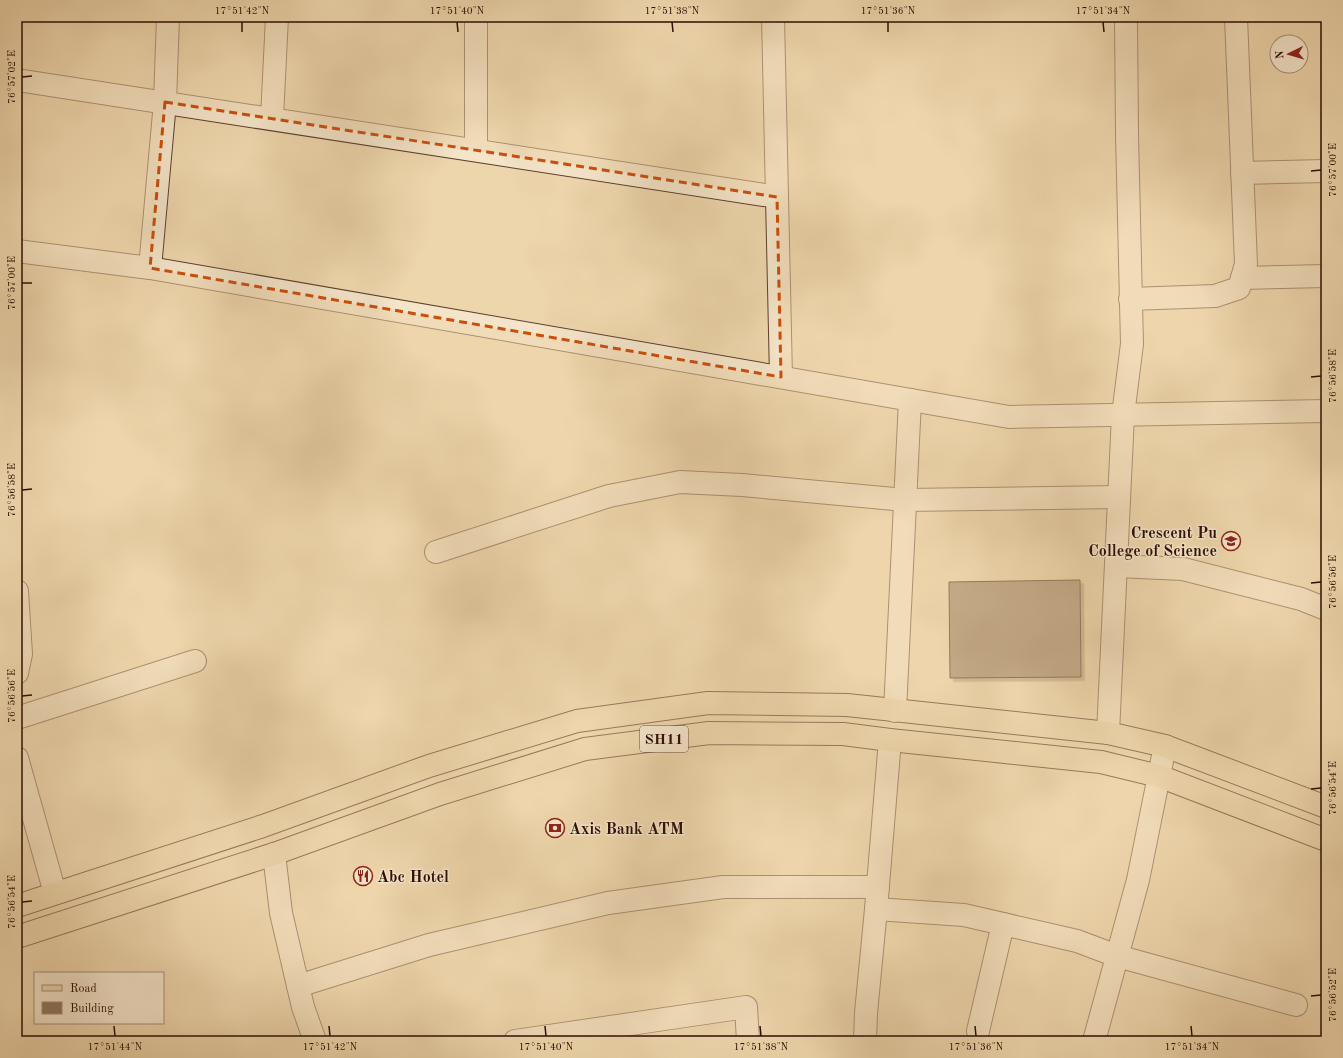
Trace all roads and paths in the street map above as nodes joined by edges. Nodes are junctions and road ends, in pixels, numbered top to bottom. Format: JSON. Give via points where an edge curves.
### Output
{"nodes":[{"id":1,"x":168,"y":17,"type":"edge"},
{"id":2,"x":277,"y":17,"type":"edge"},
{"id":3,"x":476,"y":17,"type":"edge"},
{"id":4,"x":773,"y":17,"type":"edge"},
{"id":5,"x":1126,"y":17,"type":"edge"},
{"id":6,"x":1236,"y":17,"type":"edge"},
{"id":7,"x":17,"y":80,"type":"edge"},
{"id":8,"x":165,"y":102,"type":"junction"},
{"id":9,"x":272,"y":118,"type":"junction"},
{"id":10,"x":476,"y":150,"type":"junction"},
{"id":11,"x":1326,"y":171,"type":"edge"},
{"id":12,"x":1242,"y":173,"type":"junction"},
{"id":13,"x":777,"y":196,"type":"junction"},
{"id":14,"x":17,"y":251,"type":"edge"},
{"id":15,"x":150,"y":268,"type":"junction"},
{"id":16,"x":1326,"y":276,"type":"edge"},
{"id":17,"x":1242,"y":278,"type":"junction"},
{"id":18,"x":1130,"y":299,"type":"junction"},
{"id":19,"x":781,"y":377,"type":"junction"},
{"id":20,"x":910,"y":400,"type":"junction"},
{"id":21,"x":1326,"y":411,"type":"edge"},
{"id":22,"x":1123,"y":415,"type":"junction"},
{"id":23,"x":1120,"y":497,"type":"junction"},
{"id":24,"x":905,"y":500,"type":"junction"},
{"id":25,"x":436,"y":552,"type":"dead end"},
{"id":26,"x":1116,"y":566,"type":"junction"},
{"id":27,"x":17,"y":591,"type":"edge"},
{"id":28,"x":1326,"y":609,"type":"edge"},
{"id":29,"x":195,"y":661,"type":"dead end"},
{"id":30,"x":17,"y":672,"type":"edge"},
{"id":31,"x":895,"y":711,"type":"junction"},
{"id":32,"x":17,"y":718,"type":"edge"},
{"id":33,"x":1108,"y":733,"type":"junction"},
{"id":34,"x":890,"y":740,"type":"junction"},
{"id":35,"x":1165,"y":746,"type":"junction"},
{"id":36,"x":17,"y":758,"type":"edge"},
{"id":37,"x":1159,"y":776,"type":"junction"},
{"id":38,"x":1326,"y":807,"type":"edge"},
{"id":39,"x":1326,"y":840,"type":"edge"},
{"id":40,"x":274,"y":854,"type":"junction"},
{"id":41,"x":878,"y":887,"type":"junction"},
{"id":42,"x":55,"y":893,"type":"junction"},
{"id":43,"x":17,"y":906,"type":"edge"},
{"id":44,"x":876,"y":909,"type":"junction"},
{"id":45,"x":1003,"y":924,"type":"junction"},
{"id":46,"x":17,"y":937,"type":"edge"},
{"id":47,"x":1117,"y":956,"type":"junction"},
{"id":48,"x":298,"y":986,"type":"junction"},
{"id":49,"x":1296,"y":1004,"type":"dead end"},
{"id":50,"x":978,"y":1031,"type":"dead end"},
{"id":51,"x":315,"y":1041,"type":"edge"},
{"id":52,"x":515,"y":1041,"type":"edge"},
{"id":53,"x":748,"y":1041,"type":"edge"},
{"id":54,"x":865,"y":1041,"type":"edge"},
{"id":55,"x":1094,"y":1041,"type":"edge"}],
"edges":[{"from":1,"to":8,"type":"street"},
{"from":2,"to":9,"type":"street"},
{"from":3,"to":10,"type":"street"},
{"from":4,"to":13,"type":"street"},
{"from":5,"to":18,"type":"street"},
{"from":6,"to":12,"type":"street"},
{"from":7,"to":8,"type":"street"},
{"from":8,"to":9,"type":"street"},
{"from":8,"to":15,"type":"street"},
{"from":9,"to":10,"type":"street"},
{"from":10,"to":13,"type":"street"},
{"from":11,"to":12,"type":"street"},
{"from":12,"to":17,"type":"street","via":[[1246,264]]},
{"from":13,"to":19,"type":"street"},
{"from":14,"to":15,"type":"street"},
{"from":15,"to":19,"type":"street"},
{"from":16,"to":17,"type":"street"},
{"from":17,"to":18,"type":"street","via":[[1239,288],[1215,296]]},
{"from":18,"to":22,"type":"street","via":[[1132,344]]},
{"from":19,"to":20,"type":"street"},
{"from":20,"to":22,"type":"street","via":[[1009,417]]},
{"from":20,"to":24,"type":"street"},
{"from":21,"to":22,"type":"street"},
{"from":22,"to":23,"type":"street"},
{"from":23,"to":24,"type":"street"},
{"from":23,"to":26,"type":"street"},
{"from":24,"to":25,"type":"street","via":[[680,482],[609,496]]},
{"from":24,"to":31,"type":"street"},
{"from":26,"to":28,"type":"street","via":[[1183,569],[1301,599]]},
{"from":26,"to":33,"type":"street"},
{"from":27,"to":30,"type":"street","via":[[21,654]]},
{"from":29,"to":32,"type":"street"},
{"from":31,"to":33,"type":"main road","number":"SH11"},
{"from":31,"to":42,"type":"main road","number":"SH11","via":[[846,705],[708,703],[577,721],[429,766],[263,826]]},
{"from":33,"to":35,"type":"main road","number":"SH11"},
{"from":34,"to":37,"type":"main road","number":"SH11","via":[[1101,762]]},
{"from":34,"to":40,"type":"main road","number":"SH11","via":[[843,734],[710,733],[584,749],[440,794]]},
{"from":34,"to":41,"type":"street"},
{"from":35,"to":37,"type":"street"},
{"from":35,"to":38,"type":"main road","number":"SH11"},
{"from":36,"to":42,"type":"street"},
{"from":37,"to":39,"type":"main road","number":"SH11"},
{"from":37,"to":47,"type":"street","via":[[1138,880]]},
{"from":40,"to":46,"type":"main road","number":"SH11"},
{"from":40,"to":48,"type":"street","via":[[281,913]]},
{"from":41,"to":44,"type":"street"},
{"from":41,"to":48,"type":"street","via":[[723,886],[608,903],[429,945]]},
{"from":42,"to":43,"type":"main road","number":"SH11"},
{"from":44,"to":45,"type":"street","via":[[964,915]]},
{"from":44,"to":54,"type":"street"},
{"from":45,"to":47,"type":"street","via":[[1077,941]]},
{"from":45,"to":50,"type":"street"},
{"from":47,"to":49,"type":"street"},
{"from":47,"to":55,"type":"street"},
{"from":48,"to":51,"type":"street"},
{"from":52,"to":53,"type":"street","via":[[746,1007]]}]}
